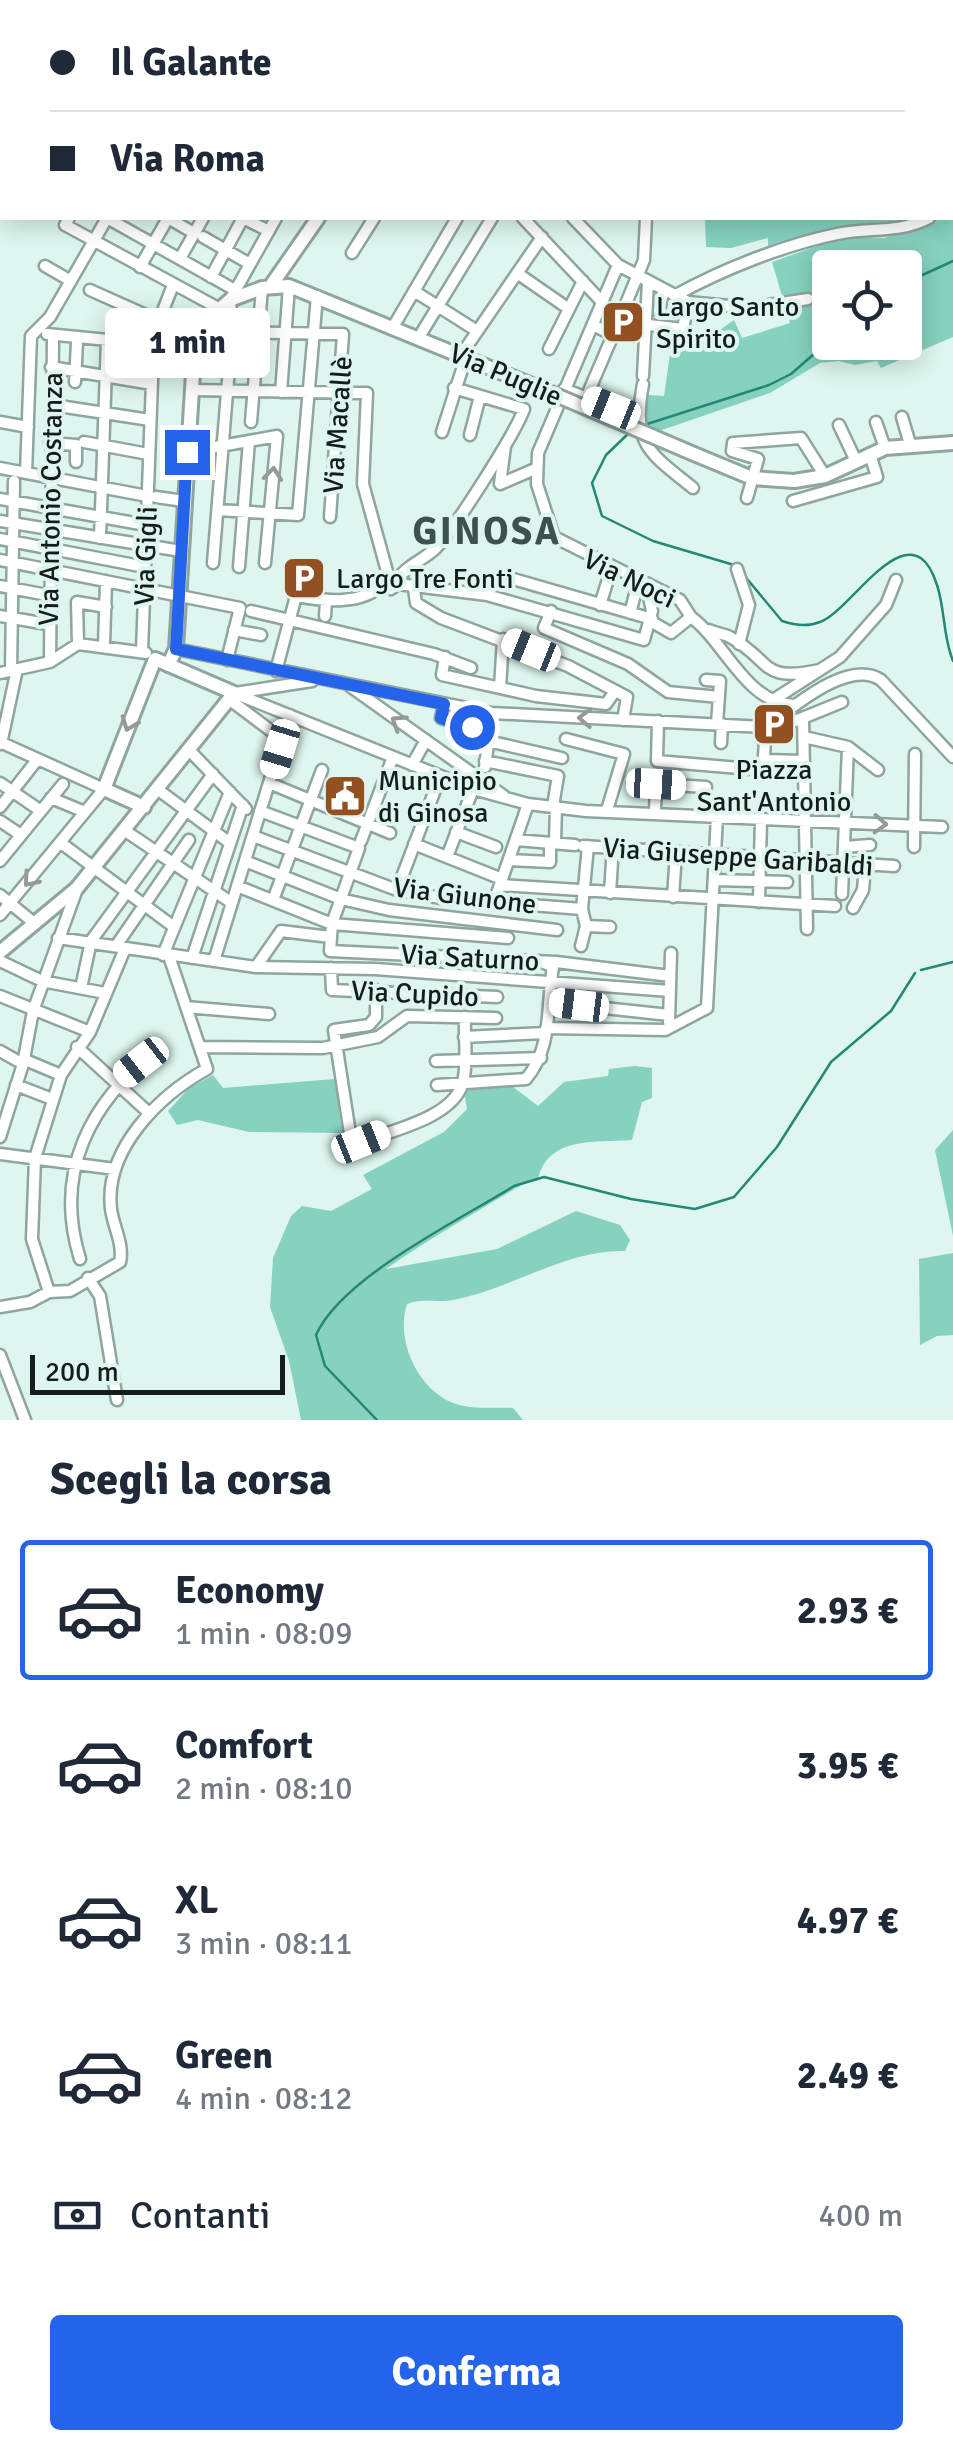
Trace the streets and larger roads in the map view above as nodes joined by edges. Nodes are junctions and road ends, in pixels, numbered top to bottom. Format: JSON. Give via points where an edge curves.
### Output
{"nodes":[{"id":1,"x":106,"y":220,"type":"edge"},
{"id":2,"x":111,"y":220,"type":"edge"},
{"id":3,"x":167,"y":220,"type":"edge"},
{"id":4,"x":172,"y":220,"type":"edge"},
{"id":5,"x":203,"y":220,"type":"edge"},
{"id":6,"x":242,"y":220,"type":"edge"},
{"id":7,"x":247,"y":220,"type":"edge"},
{"id":8,"x":275,"y":220,"type":"edge"},
{"id":9,"x":316,"y":220,"type":"edge"},
{"id":10,"x":373,"y":220,"type":"edge"},
{"id":11,"x":456,"y":220,"type":"edge"},
{"id":12,"x":491,"y":220,"type":"edge"},
{"id":13,"x":525,"y":220,"type":"edge"},
{"id":14,"x":575,"y":220,"type":"edge"},
{"id":15,"x":646,"y":220,"type":"edge"},
{"id":16,"x":924,"y":220,"type":"edge"},
{"id":17,"x":67,"y":221,"type":"edge"},
{"id":18,"x":268,"y":231,"type":"junction"},
{"id":19,"x":199,"y":235,"type":"junction"},
{"id":20,"x":542,"y":237,"type":"junction"},
{"id":21,"x":93,"y":240,"type":"junction"},
{"id":22,"x":154,"y":243,"type":"junction"},
{"id":23,"x":225,"y":250,"type":"junction"},
{"id":24,"x":352,"y":253,"type":"dead end"},
{"id":25,"x":182,"y":255,"type":"dead end"},
{"id":26,"x":250,"y":264,"type":"junction"},
{"id":27,"x":618,"y":265,"type":"junction"},
{"id":28,"x":45,"y":266,"type":"dead end"},
{"id":29,"x":140,"y":267,"type":"junction"},
{"id":30,"x":517,"y":272,"type":"junction"},
{"id":31,"x":210,"y":277,"type":"junction"},
{"id":32,"x":643,"y":279,"type":"junction"},
{"id":33,"x":583,"y":280,"type":"junction"},
{"id":34,"x":71,"y":281,"type":"junction"},
{"id":35,"x":173,"y":285,"type":"junction"},
{"id":36,"x":289,"y":286,"type":"junction"},
{"id":37,"x":266,"y":287,"type":"junction"},
{"id":38,"x":90,"y":290,"type":"dead end"},
{"id":39,"x":414,"y":291,"type":"junction"},
{"id":40,"x":663,"y":292,"type":"junction"},
{"id":41,"x":317,"y":296,"type":"junction"},
{"id":42,"x":676,"y":296,"type":"junction"},
{"id":43,"x":808,"y":299,"type":"dead end"},
{"id":44,"x":228,"y":300,"type":"junction"},
{"id":45,"x":688,"y":302,"type":"junction"},
{"id":46,"x":603,"y":303,"type":"junction"},
{"id":47,"x":438,"y":306,"type":"junction"},
{"id":48,"x":568,"y":310,"type":"junction"},
{"id":49,"x":659,"y":310,"type":"dead end"},
{"id":50,"x":159,"y":320,"type":"junction"},
{"id":51,"x":648,"y":324,"type":"dead end"},
{"id":52,"x":592,"y":325,"type":"junction"},
{"id":53,"x":393,"y":327,"type":"junction"},
{"id":54,"x":38,"y":328,"type":"junction"},
{"id":55,"x":175,"y":328,"type":"dead end"},
{"id":56,"x":477,"y":331,"type":"junction"},
{"id":57,"x":232,"y":332,"type":"junction"},
{"id":58,"x":258,"y":332,"type":"junction"},
{"id":59,"x":285,"y":333,"type":"junction"},
{"id":60,"x":313,"y":333,"type":"junction"},
{"id":61,"x":613,"y":335,"type":"junction"},
{"id":62,"x":52,"y":337,"type":"junction"},
{"id":63,"x":419,"y":338,"type":"junction"},
{"id":64,"x":107,"y":340,"type":"junction"},
{"id":65,"x":77,"y":342,"type":"dead end"},
{"id":66,"x":549,"y":350,"type":"dead end"},
{"id":67,"x":153,"y":354,"type":"junction"},
{"id":68,"x":463,"y":356,"type":"junction"},
{"id":69,"x":51,"y":367,"type":"junction"},
{"id":70,"x":106,"y":376,"type":"junction"},
{"id":71,"x":75,"y":377,"type":"junction"},
{"id":72,"x":152,"y":384,"type":"junction"},
{"id":73,"x":454,"y":388,"type":"junction"},
{"id":74,"x":564,"y":389,"type":"junction"},
{"id":75,"x":191,"y":390,"type":"junction"},
{"id":76,"x":281,"y":392,"type":"junction"},
{"id":77,"x":308,"y":392,"type":"junction"},
{"id":78,"x":339,"y":392,"type":"junction"},
{"id":79,"x":227,"y":393,"type":"junction"},
{"id":80,"x":253,"y":393,"type":"junction"},
{"id":81,"x":480,"y":396,"type":"junction"},
{"id":82,"x":586,"y":398,"type":"junction"},
{"id":83,"x":59,"y":406,"type":"dead end"},
{"id":84,"x":104,"y":413,"type":"junction"},
{"id":85,"x":902,"y":416,"type":"dead end"},
{"id":86,"x":150,"y":420,"type":"junction"},
{"id":87,"x":0,"y":422,"type":"edge"},
{"id":88,"x":251,"y":422,"type":"dead end"},
{"id":89,"x":637,"y":422,"type":"junction"},
{"id":90,"x":876,"y":422,"type":"dead end"},
{"id":91,"x":839,"y":425,"type":"dead end"},
{"id":92,"x":28,"y":427,"type":"junction"},
{"id":93,"x":442,"y":432,"type":"dead end"},
{"id":94,"x":470,"y":435,"type":"dead end"},
{"id":95,"x":249,"y":441,"type":"junction"},
{"id":96,"x":84,"y":442,"type":"dead end"},
{"id":97,"x":50,"y":443,"type":"junction"},
{"id":98,"x":953,"y":443,"type":"edge"},
{"id":99,"x":910,"y":444,"type":"junction"},
{"id":100,"x":103,"y":446,"type":"junction"},
{"id":101,"x":223,"y":446,"type":"junction"},
{"id":102,"x":505,"y":446,"type":"junction"},
{"id":103,"x":886,"y":448,"type":"junction"},
{"id":104,"x":187,"y":452,"type":"junction"},
{"id":105,"x":148,"y":454,"type":"junction"},
{"id":106,"x":870,"y":454,"type":"junction"},
{"id":107,"x":856,"y":461,"type":"junction"},
{"id":108,"x":76,"y":462,"type":"dead end"},
{"id":109,"x":0,"y":468,"type":"edge"},
{"id":110,"x":535,"y":469,"type":"junction"},
{"id":111,"x":26,"y":473,"type":"junction"},
{"id":112,"x":825,"y":476,"type":"junction"},
{"id":113,"x":49,"y":477,"type":"junction"},
{"id":114,"x":752,"y":478,"type":"junction"},
{"id":115,"x":14,"y":481,"type":"dead end"},
{"id":116,"x":102,"y":488,"type":"junction"},
{"id":117,"x":694,"y":488,"type":"dead end"},
{"id":118,"x":151,"y":496,"type":"junction"},
{"id":119,"x":747,"y":498,"type":"dead end"},
{"id":120,"x":0,"y":499,"type":"edge"},
{"id":121,"x":793,"y":500,"type":"dead end"},
{"id":122,"x":14,"y":501,"type":"junction"},
{"id":123,"x":184,"y":502,"type":"junction"},
{"id":124,"x":50,"y":507,"type":"junction"},
{"id":125,"x":218,"y":510,"type":"junction"},
{"id":126,"x":244,"y":511,"type":"junction"},
{"id":127,"x":268,"y":513,"type":"junction"},
{"id":128,"x":101,"y":516,"type":"junction"},
{"id":129,"x":330,"y":517,"type":"dead end"},
{"id":130,"x":0,"y":521,"type":"edge"},
{"id":131,"x":14,"y":524,"type":"junction"},
{"id":132,"x":146,"y":525,"type":"junction"},
{"id":133,"x":49,"y":530,"type":"junction"},
{"id":134,"x":100,"y":538,"type":"junction"},
{"id":135,"x":0,"y":539,"type":"edge"},
{"id":136,"x":13,"y":542,"type":"junction"},
{"id":137,"x":146,"y":546,"type":"junction"},
{"id":138,"x":48,"y":549,"type":"junction"},
{"id":139,"x":182,"y":551,"type":"junction"},
{"id":140,"x":0,"y":560,"type":"edge"},
{"id":141,"x":13,"y":562,"type":"junction"},
{"id":142,"x":214,"y":563,"type":"dead end"},
{"id":143,"x":265,"y":563,"type":"dead end"},
{"id":144,"x":240,"y":567,"type":"dead end"},
{"id":145,"x":145,"y":568,"type":"junction"},
{"id":146,"x":737,"y":569,"type":"dead end"},
{"id":147,"x":48,"y":570,"type":"junction"},
{"id":148,"x":610,"y":573,"type":"dead end"},
{"id":149,"x":506,"y":577,"type":"dead end"},
{"id":150,"x":106,"y":580,"type":"junction"},
{"id":151,"x":392,"y":580,"type":"junction"},
{"id":152,"x":896,"y":580,"type":"dead end"},
{"id":153,"x":642,"y":585,"type":"junction"},
{"id":154,"x":6,"y":587,"type":"edge"},
{"id":155,"x":144,"y":588,"type":"junction"},
{"id":156,"x":414,"y":589,"type":"junction"},
{"id":157,"x":47,"y":595,"type":"junction"},
{"id":158,"x":178,"y":595,"type":"junction"},
{"id":159,"x":326,"y":601,"type":"junction"},
{"id":160,"x":600,"y":604,"type":"junction"},
{"id":161,"x":106,"y":607,"type":"junction"},
{"id":162,"x":246,"y":609,"type":"junction"},
{"id":163,"x":551,"y":611,"type":"junction"},
{"id":164,"x":630,"y":613,"type":"junction"},
{"id":165,"x":324,"y":616,"type":"dead end"},
{"id":166,"x":6,"y":617,"type":"edge"},
{"id":167,"x":691,"y":617,"type":"junction"},
{"id":168,"x":289,"y":620,"type":"junction"},
{"id":169,"x":652,"y":621,"type":"junction"},
{"id":170,"x":47,"y":624,"type":"junction"},
{"id":171,"x":234,"y":630,"type":"junction"},
{"id":172,"x":708,"y":630,"type":"junction"},
{"id":173,"x":261,"y":635,"type":"dead end"},
{"id":174,"x":503,"y":639,"type":"junction"},
{"id":175,"x":78,"y":644,"type":"junction"},
{"id":176,"x":739,"y":644,"type":"junction"},
{"id":177,"x":104,"y":645,"type":"junction"},
{"id":178,"x":176,"y":649,"type":"junction"},
{"id":179,"x":142,"y":651,"type":"junction"},
{"id":180,"x":445,"y":657,"type":"junction"},
{"id":181,"x":227,"y":660,"type":"junction"},
{"id":182,"x":50,"y":662,"type":"junction"},
{"id":183,"x":162,"y":662,"type":"junction"},
{"id":184,"x":471,"y":668,"type":"dead end"},
{"id":185,"x":6,"y":670,"type":"edge"},
{"id":186,"x":821,"y":670,"type":"junction"},
{"id":187,"x":276,"y":671,"type":"junction"},
{"id":188,"x":319,"y":680,"type":"junction"},
{"id":189,"x":706,"y":680,"type":"dead end"},
{"id":190,"x":350,"y":685,"type":"junction"},
{"id":191,"x":500,"y":688,"type":"junction"},
{"id":192,"x":615,"y":691,"type":"junction"},
{"id":193,"x":232,"y":696,"type":"junction"},
{"id":194,"x":719,"y":697,"type":"junction"},
{"id":195,"x":773,"y":700,"type":"junction"},
{"id":196,"x":842,"y":702,"type":"dead end"},
{"id":197,"x":444,"y":704,"type":"junction"},
{"id":198,"x":795,"y":705,"type":"junction"},
{"id":199,"x":492,"y":713,"type":"junction"},
{"id":200,"x":290,"y":714,"type":"junction"},
{"id":201,"x":803,"y":718,"type":"junction"},
{"id":202,"x":623,"y":720,"type":"junction"},
{"id":203,"x":658,"y":722,"type":"junction"},
{"id":204,"x":772,"y":723,"type":"junction"},
{"id":205,"x":720,"y":724,"type":"junction"},
{"id":206,"x":270,"y":730,"type":"dead end"},
{"id":207,"x":804,"y":737,"type":"junction"},
{"id":208,"x":566,"y":738,"type":"dead end"},
{"id":209,"x":426,"y":740,"type":"junction"},
{"id":210,"x":488,"y":741,"type":"junction"},
{"id":211,"x":1,"y":743,"type":"edge"},
{"id":212,"x":720,"y":743,"type":"dead end"},
{"id":213,"x":848,"y":747,"type":"junction"},
{"id":214,"x":188,"y":749,"type":"junction"},
{"id":215,"x":916,"y":754,"type":"dead end"},
{"id":216,"x":393,"y":757,"type":"junction"},
{"id":217,"x":562,"y":758,"type":"dead end"},
{"id":218,"x":953,"y":758,"type":"edge"},
{"id":219,"x":37,"y":760,"type":"junction"},
{"id":220,"x":486,"y":761,"type":"junction"},
{"id":221,"x":804,"y":761,"type":"junction"},
{"id":222,"x":763,"y":765,"type":"junction"},
{"id":223,"x":412,"y":766,"type":"junction"},
{"id":224,"x":322,"y":770,"type":"dead end"},
{"id":225,"x":878,"y":770,"type":"dead end"},
{"id":226,"x":213,"y":774,"type":"junction"},
{"id":227,"x":440,"y":777,"type":"junction"},
{"id":228,"x":483,"y":778,"type":"junction"},
{"id":229,"x":0,"y":783,"type":"edge"},
{"id":230,"x":63,"y":784,"type":"dead end"},
{"id":231,"x":269,"y":784,"type":"junction"},
{"id":232,"x":706,"y":787,"type":"dead end"},
{"id":233,"x":104,"y":789,"type":"junction"},
{"id":234,"x":157,"y":789,"type":"junction"},
{"id":235,"x":473,"y":789,"type":"junction"},
{"id":236,"x":12,"y":791,"type":"junction"},
{"id":237,"x":230,"y":792,"type":"junction"},
{"id":238,"x":504,"y":797,"type":"junction"},
{"id":239,"x":52,"y":798,"type":"junction"},
{"id":240,"x":311,"y":800,"type":"junction"},
{"id":241,"x":528,"y":804,"type":"junction"},
{"id":242,"x":144,"y":806,"type":"junction"},
{"id":243,"x":554,"y":806,"type":"junction"},
{"id":244,"x":0,"y":807,"type":"edge"},
{"id":245,"x":250,"y":809,"type":"junction"},
{"id":246,"x":41,"y":810,"type":"junction"},
{"id":247,"x":186,"y":810,"type":"junction"},
{"id":248,"x":607,"y":810,"type":"junction"},
{"id":249,"x":86,"y":812,"type":"junction"},
{"id":250,"x":655,"y":812,"type":"junction"},
{"id":251,"x":717,"y":816,"type":"junction"},
{"id":252,"x":761,"y":818,"type":"junction"},
{"id":253,"x":805,"y":820,"type":"junction"},
{"id":254,"x":0,"y":821,"type":"edge"},
{"id":255,"x":846,"y":822,"type":"junction"},
{"id":256,"x":368,"y":823,"type":"junction"},
{"id":257,"x":915,"y":825,"type":"junction"},
{"id":258,"x":942,"y":826,"type":"dead end"},
{"id":259,"x":301,"y":827,"type":"junction"},
{"id":260,"x":173,"y":828,"type":"junction"},
{"id":261,"x":124,"y":830,"type":"junction"},
{"id":262,"x":214,"y":831,"type":"junction"},
{"id":263,"x":456,"y":832,"type":"junction"},
{"id":264,"x":390,"y":833,"type":"dead end"},
{"id":265,"x":21,"y":835,"type":"junction"},
{"id":266,"x":253,"y":836,"type":"junction"},
{"id":267,"x":190,"y":840,"type":"junction"},
{"id":268,"x":516,"y":840,"type":"junction"},
{"id":269,"x":61,"y":842,"type":"junction"},
{"id":270,"x":230,"y":843,"type":"junction"},
{"id":271,"x":552,"y":843,"type":"junction"},
{"id":272,"x":360,"y":844,"type":"junction"},
{"id":273,"x":414,"y":844,"type":"junction"},
{"id":274,"x":582,"y":845,"type":"junction"},
{"id":275,"x":612,"y":846,"type":"junction"},
{"id":276,"x":870,"y":846,"type":"dead end"},
{"id":277,"x":844,"y":847,"type":"junction"},
{"id":278,"x":914,"y":847,"type":"dead end"},
{"id":279,"x":496,"y":848,"type":"dead end"},
{"id":280,"x":292,"y":851,"type":"junction"},
{"id":281,"x":156,"y":852,"type":"junction"},
{"id":282,"x":205,"y":852,"type":"junction"},
{"id":283,"x":676,"y":852,"type":"junction"},
{"id":284,"x":716,"y":856,"type":"junction"},
{"id":285,"x":446,"y":857,"type":"junction"},
{"id":286,"x":760,"y":859,"type":"junction"},
{"id":287,"x":0,"y":860,"type":"edge"},
{"id":288,"x":508,"y":860,"type":"junction"},
{"id":289,"x":245,"y":861,"type":"junction"},
{"id":290,"x":173,"y":863,"type":"junction"},
{"id":291,"x":806,"y":863,"type":"junction"},
{"id":292,"x":843,"y":864,"type":"junction"},
{"id":293,"x":865,"y":866,"type":"junction"},
{"id":294,"x":894,"y":866,"type":"dead end"},
{"id":295,"x":92,"y":869,"type":"junction"},
{"id":296,"x":350,"y":873,"type":"junction"},
{"id":297,"x":282,"y":876,"type":"junction"},
{"id":298,"x":194,"y":878,"type":"junction"},
{"id":299,"x":714,"y":880,"type":"junction"},
{"id":300,"x":760,"y":881,"type":"junction"},
{"id":301,"x":501,"y":882,"type":"junction"},
{"id":302,"x":787,"y":882,"type":"dead end"},
{"id":303,"x":237,"y":886,"type":"junction"},
{"id":304,"x":77,"y":888,"type":"junction"},
{"id":305,"x":397,"y":890,"type":"junction"},
{"id":306,"x":214,"y":891,"type":"junction"},
{"id":307,"x":584,"y":891,"type":"junction"},
{"id":308,"x":610,"y":893,"type":"junction"},
{"id":309,"x":126,"y":894,"type":"junction"},
{"id":310,"x":842,"y":894,"type":"dead end"},
{"id":311,"x":0,"y":896,"type":"edge"},
{"id":312,"x":341,"y":898,"type":"junction"},
{"id":313,"x":673,"y":898,"type":"junction"},
{"id":314,"x":274,"y":900,"type":"junction"},
{"id":315,"x":714,"y":900,"type":"junction"},
{"id":316,"x":478,"y":902,"type":"junction"},
{"id":317,"x":494,"y":902,"type":"junction"},
{"id":318,"x":759,"y":902,"type":"junction"},
{"id":319,"x":232,"y":903,"type":"junction"},
{"id":320,"x":10,"y":904,"type":"junction"},
{"id":321,"x":807,"y":904,"type":"junction"},
{"id":322,"x":144,"y":905,"type":"junction"},
{"id":323,"x":835,"y":906,"type":"dead end"},
{"id":324,"x":582,"y":908,"type":"junction"},
{"id":325,"x":853,"y":908,"type":"dead end"},
{"id":326,"x":0,"y":916,"type":"edge"},
{"id":327,"x":333,"y":921,"type":"junction"},
{"id":328,"x":472,"y":921,"type":"junction"},
{"id":329,"x":33,"y":922,"type":"junction"},
{"id":330,"x":586,"y":926,"type":"junction"},
{"id":331,"x":174,"y":927,"type":"junction"},
{"id":332,"x":610,"y":927,"type":"dead end"},
{"id":333,"x":807,"y":929,"type":"dead end"},
{"id":334,"x":558,"y":930,"type":"dead end"},
{"id":335,"x":58,"y":938,"type":"junction"},
{"id":336,"x":330,"y":938,"type":"junction"},
{"id":337,"x":508,"y":938,"type":"dead end"},
{"id":338,"x":92,"y":942,"type":"junction"},
{"id":339,"x":581,"y":946,"type":"dead end"},
{"id":340,"x":120,"y":948,"type":"junction"},
{"id":341,"x":0,"y":952,"type":"edge"},
{"id":342,"x":671,"y":954,"type":"dead end"},
{"id":343,"x":166,"y":955,"type":"junction"},
{"id":344,"x":192,"y":958,"type":"junction"},
{"id":345,"x":0,"y":961,"type":"edge"},
{"id":346,"x":214,"y":961,"type":"junction"},
{"id":347,"x":541,"y":961,"type":"junction"},
{"id":348,"x":256,"y":968,"type":"junction"},
{"id":349,"x":330,"y":968,"type":"junction"},
{"id":350,"x":670,"y":976,"type":"junction"},
{"id":351,"x":468,"y":977,"type":"junction"},
{"id":352,"x":499,"y":979,"type":"junction"},
{"id":353,"x":42,"y":980,"type":"junction"},
{"id":354,"x":550,"y":983,"type":"junction"},
{"id":355,"x":81,"y":988,"type":"junction"},
{"id":356,"x":376,"y":990,"type":"junction"},
{"id":357,"x":670,"y":991,"type":"junction"},
{"id":358,"x":105,"y":993,"type":"junction"},
{"id":359,"x":0,"y":996,"type":"edge"},
{"id":360,"x":468,"y":996,"type":"junction"},
{"id":361,"x":498,"y":997,"type":"junction"},
{"id":362,"x":548,"y":1002,"type":"junction"},
{"id":363,"x":186,"y":1007,"type":"junction"},
{"id":364,"x":33,"y":1010,"type":"junction"},
{"id":365,"x":269,"y":1014,"type":"dead end"},
{"id":366,"x":669,"y":1016,"type":"junction"},
{"id":367,"x":465,"y":1017,"type":"junction"},
{"id":368,"x":496,"y":1018,"type":"junction"},
{"id":369,"x":669,"y":1029,"type":"junction"},
{"id":370,"x":546,"y":1031,"type":"junction"},
{"id":371,"x":90,"y":1032,"type":"junction"},
{"id":372,"x":495,"y":1035,"type":"junction"},
{"id":373,"x":464,"y":1036,"type":"junction"},
{"id":374,"x":200,"y":1046,"type":"junction"},
{"id":375,"x":336,"y":1046,"type":"junction"},
{"id":376,"x":77,"y":1048,"type":"junction"},
{"id":377,"x":158,"y":1049,"type":"dead end"},
{"id":378,"x":0,"y":1051,"type":"edge"},
{"id":379,"x":541,"y":1058,"type":"junction"},
{"id":380,"x":464,"y":1060,"type":"junction"},
{"id":381,"x":436,"y":1061,"type":"dead end"},
{"id":382,"x":23,"y":1062,"type":"junction"},
{"id":383,"x":61,"y":1075,"type":"junction"},
{"id":384,"x":117,"y":1083,"type":"junction"},
{"id":385,"x":463,"y":1084,"type":"junction"},
{"id":386,"x":16,"y":1085,"type":"junction"},
{"id":387,"x":437,"y":1085,"type":"dead end"},
{"id":388,"x":52,"y":1099,"type":"junction"},
{"id":389,"x":149,"y":1113,"type":"junction"},
{"id":390,"x":0,"y":1137,"type":"edge"},
{"id":391,"x":0,"y":1154,"type":"edge"},
{"id":392,"x":35,"y":1158,"type":"junction"},
{"id":393,"x":77,"y":1164,"type":"junction"},
{"id":394,"x":115,"y":1168,"type":"junction"},
{"id":395,"x":80,"y":1259,"type":"dead end"},
{"id":396,"x":88,"y":1278,"type":"junction"},
{"id":397,"x":48,"y":1292,"type":"junction"},
{"id":398,"x":0,"y":1307,"type":"edge"},
{"id":399,"x":0,"y":1355,"type":"edge"},
{"id":400,"x":116,"y":1400,"type":"dead end"},
{"id":401,"x":25,"y":1420,"type":"edge"}],
"edges":[{"from":1,"to":21,"type":"street"},
{"from":2,"to":22,"type":"street"},
{"from":3,"to":22,"type":"street"},
{"from":4,"to":19,"type":"street"},
{"from":5,"to":19,"type":"street"},
{"from":6,"to":23,"type":"street"},
{"from":7,"to":18,"type":"street"},
{"from":8,"to":18,"type":"street"},
{"from":9,"to":37,"type":"street"},
{"from":10,"to":24,"type":"street"},
{"from":11,"to":39,"type":"street"},
{"from":12,"to":47,"type":"street"},
{"from":13,"to":20,"type":"street"},
{"from":14,"to":27,"type":"street"},
{"from":15,"to":32,"type":"street"},
{"from":16,"to":42,"type":"street","via":[[895,232],[814,240]]},
{"from":17,"to":21,"type":"street"},
{"from":18,"to":26,"type":"street"},
{"from":19,"to":23,"type":"street"},
{"from":19,"to":25,"type":"street"},
{"from":20,"to":30,"type":"street"},
{"from":20,"to":33,"type":"street"},
{"from":21,"to":29,"type":"street"},
{"from":21,"to":34,"type":"street"},
{"from":22,"to":29,"type":"street"},
{"from":22,"to":31,"type":"street"},
{"from":23,"to":26,"type":"street"},
{"from":23,"to":31,"type":"street"},
{"from":26,"to":44,"type":"street"},
{"from":27,"to":32,"type":"street"},
{"from":27,"to":46,"type":"street"},
{"from":28,"to":34,"type":"street"},
{"from":29,"to":35,"type":"street"},
{"from":30,"to":48,"type":"street"},
{"from":30,"to":56,"type":"street"},
{"from":31,"to":44,"type":"street"},
{"from":32,"to":40,"type":"street"},
{"from":32,"to":61,"type":"street"},
{"from":32,"to":89,"type":"street"},
{"from":33,"to":46,"type":"street"},
{"from":33,"to":48,"type":"street"},
{"from":34,"to":54,"type":"street"},
{"from":35,"to":44,"type":"street"},
{"from":35,"to":50,"type":"street","name":"Via Gigli"},
{"from":36,"to":37,"type":"street","name":"Via Puglie"},
{"from":36,"to":41,"type":"street","name":"Via Puglie"},
{"from":36,"to":59,"type":"street"},
{"from":37,"to":44,"type":"street","name":"Via Puglie"},
{"from":37,"to":58,"type":"street"},
{"from":38,"to":50,"type":"street"},
{"from":39,"to":47,"type":"street"},
{"from":39,"to":53,"type":"street"},
{"from":40,"to":42,"type":"street"},
{"from":40,"to":49,"type":"street"},
{"from":41,"to":53,"type":"street","name":"Via Puglie"},
{"from":41,"to":60,"type":"street"},
{"from":42,"to":45,"type":"street"},
{"from":43,"to":45,"type":"street","via":[[750,308]]},
{"from":44,"to":57,"type":"street"},
{"from":44,"to":75,"type":"street"},
{"from":45,"to":51,"type":"street","via":[[683,329]]},
{"from":46,"to":52,"type":"street"},
{"from":47,"to":56,"type":"street"},
{"from":47,"to":63,"type":"street"},
{"from":48,"to":66,"type":"street"},
{"from":50,"to":55,"type":"street"},
{"from":50,"to":67,"type":"street","name":"Via Gigli"},
{"from":52,"to":61,"type":"street"},
{"from":52,"to":74,"type":"street"},
{"from":53,"to":63,"type":"street","name":"Via Puglie"},
{"from":54,"to":62,"type":"street"},
{"from":54,"to":92,"type":"street","via":[[31,336]]},
{"from":56,"to":68,"type":"street"},
{"from":57,"to":58,"type":"street"},
{"from":57,"to":79,"type":"street"},
{"from":58,"to":59,"type":"street"},
{"from":58,"to":80,"type":"street"},
{"from":59,"to":60,"type":"street"},
{"from":59,"to":76,"type":"street"},
{"from":60,"to":77,"type":"street"},
{"from":60,"to":78,"type":"street","name":"Via Macallè","via":[[343,334]]},
{"from":61,"to":82,"type":"street"},
{"from":62,"to":64,"type":"street"},
{"from":62,"to":69,"type":"street","name":"Via Antonio Costanza"},
{"from":63,"to":68,"type":"street","name":"Via Puglie"},
{"from":64,"to":67,"type":"street"},
{"from":64,"to":70,"type":"street"},
{"from":65,"to":71,"type":"street"},
{"from":67,"to":72,"type":"street","name":"Via Gigli"},
{"from":68,"to":73,"type":"street"},
{"from":68,"to":114,"type":"street","name":"Via Puglie","bridge":true},
{"from":69,"to":71,"type":"street"},
{"from":69,"to":97,"type":"street","name":"Via Antonio Costanza"},
{"from":70,"to":71,"type":"street"},
{"from":70,"to":72,"type":"street"},
{"from":70,"to":84,"type":"street"},
{"from":72,"to":86,"type":"street","name":"Via Gigli"},
{"from":73,"to":81,"type":"street"},
{"from":73,"to":93,"type":"street"},
{"from":74,"to":82,"type":"street"},
{"from":74,"to":110,"type":"street"},
{"from":75,"to":79,"type":"street"},
{"from":75,"to":104,"type":"street"},
{"from":76,"to":77,"type":"street"},
{"from":76,"to":80,"type":"street"},
{"from":77,"to":78,"type":"street"},
{"from":77,"to":127,"type":"street","via":[[298,515]]},
{"from":78,"to":129,"type":"street","name":"Via Macallè"},
{"from":78,"to":151,"type":"street","via":[[366,393],[363,484]]},
{"from":79,"to":80,"type":"street"},
{"from":79,"to":101,"type":"street"},
{"from":80,"to":88,"type":"street"},
{"from":81,"to":94,"type":"street"},
{"from":81,"to":102,"type":"street","via":[[524,410]]},
{"from":82,"to":89,"type":"street"},
{"from":83,"to":84,"type":"street"},
{"from":84,"to":86,"type":"street"},
{"from":84,"to":100,"type":"street"},
{"from":85,"to":99,"type":"street"},
{"from":86,"to":105,"type":"street","name":"Via Gigli"},
{"from":87,"to":92,"type":"street"},
{"from":89,"to":117,"type":"street","via":[[642,443]]},
{"from":90,"to":103,"type":"street"},
{"from":91,"to":107,"type":"street"},
{"from":92,"to":111,"type":"street"},
{"from":95,"to":101,"type":"street"},
{"from":95,"to":126,"type":"street"},
{"from":127,"to":95,"type":"street","one_way":true,"via":[[277,436]]},
{"from":96,"to":100,"type":"street"},
{"from":97,"to":108,"type":"street","via":[[76,444]]},
{"from":97,"to":113,"type":"street","name":"Via Antonio Costanza"},
{"from":98,"to":99,"type":"street","name":"Via Puglie"},
{"from":99,"to":103,"type":"street","name":"Via Puglie"},
{"from":100,"to":105,"type":"street"},
{"from":100,"to":116,"type":"street"},
{"from":101,"to":104,"type":"street"},
{"from":101,"to":125,"type":"street"},
{"from":102,"to":110,"type":"street","via":[[500,484]]},
{"from":102,"to":151,"type":"street","via":[[444,537]]},
{"from":103,"to":106,"type":"street","name":"Via Puglie"},
{"from":104,"to":123,"type":"street"},
{"from":105,"to":118,"type":"street","name":"Via Gigli"},
{"from":106,"to":107,"type":"street","name":"Via Puglie"},
{"from":106,"to":121,"type":"street","via":[[877,476]]},
{"from":107,"to":112,"type":"street","name":"Via Puglie"},
{"from":109,"to":111,"type":"street"},
{"from":110,"to":153,"type":"street","name":"Via Noci","via":[[554,537]]},
{"from":111,"to":113,"type":"street"},
{"from":112,"to":114,"type":"street","name":"Via Puglie"},
{"from":112,"to":114,"type":"street","via":[[801,438],[733,443],[732,451],[758,459]]},
{"from":113,"to":116,"type":"street"},
{"from":113,"to":124,"type":"street","name":"Via Antonio Costanza"},
{"from":114,"to":119,"type":"street"},
{"from":115,"to":122,"type":"street"},
{"from":116,"to":118,"type":"street"},
{"from":116,"to":128,"type":"street"},
{"from":118,"to":123,"type":"street"},
{"from":118,"to":132,"type":"street","name":"Via Gigli"},
{"from":120,"to":122,"type":"street"},
{"from":122,"to":124,"type":"street"},
{"from":122,"to":131,"type":"street"},
{"from":123,"to":139,"type":"street"},
{"from":124,"to":128,"type":"street"},
{"from":124,"to":133,"type":"street","name":"Via Antonio Costanza"},
{"from":125,"to":126,"type":"street"},
{"from":125,"to":142,"type":"street"},
{"from":126,"to":127,"type":"street"},
{"from":126,"to":144,"type":"street"},
{"from":127,"to":143,"type":"street"},
{"from":128,"to":132,"type":"street"},
{"from":128,"to":134,"type":"street"},
{"from":130,"to":131,"type":"street"},
{"from":131,"to":133,"type":"street"},
{"from":131,"to":136,"type":"street"},
{"from":132,"to":137,"type":"street","name":"Via Gigli"},
{"from":133,"to":134,"type":"street"},
{"from":133,"to":138,"type":"street","name":"Via Antonio Costanza"},
{"from":134,"to":137,"type":"street"},
{"from":135,"to":136,"type":"street"},
{"from":136,"to":138,"type":"street"},
{"from":136,"to":141,"type":"street"},
{"from":137,"to":139,"type":"street"},
{"from":137,"to":145,"type":"street","name":"Via Gigli"},
{"from":138,"to":145,"type":"street"},
{"from":138,"to":147,"type":"street","name":"Via Antonio Costanza"},
{"from":139,"to":158,"type":"street"},
{"from":140,"to":141,"type":"street"},
{"from":141,"to":147,"type":"street"},
{"from":141,"to":154,"type":"street"},
{"from":145,"to":155,"type":"street","name":"Via Gigli"},
{"from":146,"to":176,"type":"street","via":[[749,611]]},
{"from":147,"to":150,"type":"street"},
{"from":147,"to":157,"type":"street","name":"Via Antonio Costanza"},
{"from":148,"to":160,"type":"street"},
{"from":149,"to":160,"type":"street"},
{"from":150,"to":155,"type":"street"},
{"from":150,"to":161,"type":"street"},
{"from":151,"to":156,"type":"street"},
{"from":151,"to":159,"type":"street","via":[[354,598]]},
{"from":152,"to":186,"type":"street","via":[[886,605]]},
{"from":153,"to":164,"type":"street"},
{"from":153,"to":167,"type":"street","name":"Via Noci","via":[[680,600]]},
{"from":153,"to":169,"type":"street"},
{"from":154,"to":157,"type":"street"},
{"from":154,"to":166,"type":"street"},
{"from":155,"to":158,"type":"street"},
{"from":155,"to":179,"type":"street","name":"Via Gigli"},
{"from":156,"to":163,"type":"street","via":[[487,594]]},
{"from":156,"to":174,"type":"street","via":[[426,611]]},
{"from":157,"to":170,"type":"street","name":"Via Antonio Costanza"},
{"from":158,"to":162,"type":"street"},
{"from":158,"to":178,"type":"street"},
{"from":159,"to":165,"type":"street"},
{"from":159,"to":168,"type":"street","via":[[296,596]]},
{"from":160,"to":164,"type":"street"},
{"from":161,"to":175,"type":"street","via":[[77,602]]},
{"from":161,"to":177,"type":"street"},
{"from":162,"to":168,"type":"street"},
{"from":162,"to":171,"type":"street"},
{"from":163,"to":169,"type":"street","via":[[644,640]]},
{"from":163,"to":194,"type":"street","via":[[544,628],[628,664],[668,692]]},
{"from":164,"to":169,"type":"street"},
{"from":166,"to":170,"type":"street"},
{"from":166,"to":185,"type":"street"},
{"from":167,"to":169,"type":"street","via":[[671,633]]},
{"from":167,"to":172,"type":"street","name":"Via Noci"},
{"from":168,"to":180,"type":"street"},
{"from":168,"to":187,"type":"street"},
{"from":170,"to":182,"type":"street","name":"Via Antonio Costanza"},
{"from":171,"to":173,"type":"street"},
{"from":171,"to":181,"type":"street"},
{"from":172,"to":176,"type":"street"},
{"from":172,"to":195,"type":"street","via":[[744,678]]},
{"from":174,"to":191,"type":"street"},
{"from":174,"to":192,"type":"street"},
{"from":175,"to":177,"type":"street"},
{"from":175,"to":182,"type":"street"},
{"from":176,"to":186,"type":"street","via":[[766,669],[789,676]]},
{"from":177,"to":179,"type":"street"},
{"from":178,"to":181,"type":"street"},
{"from":178,"to":183,"type":"street"},
{"from":179,"to":183,"type":"street"},
{"from":180,"to":184,"type":"street"},
{"from":180,"to":191,"type":"street","via":[[442,675]]},
{"from":181,"to":187,"type":"street"},
{"from":182,"to":185,"type":"street"},
{"from":183,"to":193,"type":"street"},
{"from":183,"to":233,"type":"street","one_way":true},
{"from":185,"to":211,"type":"street"},
{"from":186,"to":195,"type":"street"},
{"from":187,"to":188,"type":"street"},
{"from":188,"to":190,"type":"street"},
{"from":188,"to":193,"type":"street"},
{"from":189,"to":194,"type":"street","via":[[720,681]]},
{"from":190,"to":197,"type":"street"},
{"from":209,"to":190,"type":"street","one_way":true},
{"from":191,"to":192,"type":"street","via":[[606,704]]},
{"from":192,"to":202,"type":"street","via":[[628,700]]},
{"from":193,"to":200,"type":"street"},
{"from":193,"to":206,"type":"street"},
{"from":193,"to":214,"type":"street"},
{"from":194,"to":205,"type":"street"},
{"from":195,"to":198,"type":"street"},
{"from":196,"to":201,"type":"street"},
{"from":197,"to":199,"type":"street"},
{"from":197,"to":210,"type":"street","via":[[441,718],[472,727]]},
{"from":198,"to":204,"type":"street"},
{"from":198,"to":218,"type":"street","via":[[846,674],[867,672]]},
{"from":202,"to":199,"type":"street","one_way":true},
{"from":199,"to":210,"type":"street"},
{"from":200,"to":216,"type":"street"},
{"from":200,"to":231,"type":"street"},
{"from":201,"to":204,"type":"street"},
{"from":201,"to":207,"type":"street"},
{"from":202,"to":203,"type":"street"},
{"from":203,"to":205,"type":"street"},
{"from":203,"to":222,"type":"street","via":[[657,761]]},
{"from":204,"to":205,"type":"street"},
{"from":204,"to":222,"type":"street"},
{"from":205,"to":212,"type":"street"},
{"from":207,"to":213,"type":"street"},
{"from":207,"to":221,"type":"street"},
{"from":208,"to":248,"type":"street","via":[[624,754]]},
{"from":209,"to":223,"type":"street"},
{"from":209,"to":228,"type":"street"},
{"from":210,"to":217,"type":"street"},
{"from":210,"to":220,"type":"street"},
{"from":211,"to":219,"type":"street"},
{"from":213,"to":225,"type":"street"},
{"from":213,"to":255,"type":"street"},
{"from":214,"to":226,"type":"street"},
{"from":214,"to":234,"type":"street"},
{"from":215,"to":257,"type":"street"},
{"from":216,"to":223,"type":"street"},
{"from":216,"to":256,"type":"street"},
{"from":219,"to":233,"type":"street"},
{"from":219,"to":236,"type":"street"},
{"from":220,"to":228,"type":"street"},
{"from":220,"to":243,"type":"street","via":[[558,776]]},
{"from":221,"to":222,"type":"street"},
{"from":221,"to":253,"type":"street"},
{"from":223,"to":227,"type":"street"},
{"from":224,"to":240,"type":"street"},
{"from":226,"to":237,"type":"street"},
{"from":226,"to":247,"type":"street"},
{"from":227,"to":235,"type":"street"},
{"from":227,"to":273,"type":"street"},
{"from":228,"to":238,"type":"street"},
{"from":229,"to":236,"type":"street"},
{"from":230,"to":239,"type":"street"},
{"from":231,"to":240,"type":"street"},
{"from":231,"to":245,"type":"street"},
{"from":232,"to":250,"type":"street","via":[[656,784]]},
{"from":233,"to":242,"type":"street"},
{"from":233,"to":249,"type":"street"},
{"from":234,"to":242,"type":"street"},
{"from":234,"to":247,"type":"street"},
{"from":235,"to":238,"type":"street"},
{"from":235,"to":263,"type":"street"},
{"from":236,"to":244,"type":"street"},
{"from":236,"to":246,"type":"street"},
{"from":237,"to":245,"type":"street"},
{"from":237,"to":262,"type":"street"},
{"from":238,"to":241,"type":"street"},
{"from":239,"to":246,"type":"street"},
{"from":239,"to":249,"type":"street"},
{"from":240,"to":256,"type":"street"},
{"from":240,"to":259,"type":"street"},
{"from":241,"to":243,"type":"street"},
{"from":241,"to":268,"type":"street"},
{"from":242,"to":261,"type":"street"},
{"from":243,"to":248,"type":"street"},
{"from":243,"to":271,"type":"street"},
{"from":245,"to":259,"type":"street"},
{"from":245,"to":266,"type":"street"},
{"from":245,"to":270,"type":"street"},
{"from":246,"to":265,"type":"street"},
{"from":247,"to":260,"type":"street"},
{"from":247,"to":262,"type":"street"},
{"from":248,"to":250,"type":"street"},
{"from":249,"to":269,"type":"street"},
{"from":250,"to":251,"type":"street"},
{"from":251,"to":252,"type":"street"},
{"from":251,"to":284,"type":"street"},
{"from":252,"to":253,"type":"street"},
{"from":252,"to":286,"type":"street"},
{"from":253,"to":255,"type":"street"},
{"from":253,"to":291,"type":"street"},
{"from":254,"to":265,"type":"street"},
{"from":255,"to":257,"type":"street","one_way":true},
{"from":255,"to":277,"type":"street"},
{"from":256,"to":264,"type":"street"},
{"from":256,"to":272,"type":"street"},
{"from":257,"to":258,"type":"street"},
{"from":257,"to":278,"type":"street"},
{"from":259,"to":272,"type":"street"},
{"from":259,"to":280,"type":"street"},
{"from":260,"to":267,"type":"street"},
{"from":260,"to":281,"type":"street"},
{"from":261,"to":281,"type":"street"},
{"from":261,"to":295,"type":"street"},
{"from":262,"to":270,"type":"street"},
{"from":262,"to":282,"type":"street"},
{"from":263,"to":279,"type":"street"},
{"from":263,"to":285,"type":"street"},
{"from":265,"to":287,"type":"street"},
{"from":266,"to":280,"type":"street","name":"Via Giunone"},
{"from":266,"to":289,"type":"street"},
{"from":267,"to":282,"type":"street"},
{"from":267,"to":290,"type":"street"},
{"from":268,"to":271,"type":"street","name":"Via Giuseppe Garibaldi"},
{"from":268,"to":288,"type":"street"},
{"from":269,"to":295,"type":"street"},
{"from":269,"to":320,"type":"street","one_way":true},
{"from":270,"to":306,"type":"street"},
{"from":271,"to":274,"type":"street","name":"Via Giuseppe Garibaldi"},
{"from":271,"to":288,"type":"street","via":[[550,862]]},
{"from":272,"to":296,"type":"street"},
{"from":273,"to":285,"type":"street"},
{"from":273,"to":305,"type":"street"},
{"from":274,"to":275,"type":"street","name":"Via Giuseppe Garibaldi"},
{"from":274,"to":307,"type":"street"},
{"from":275,"to":283,"type":"street","name":"Via Giuseppe Garibaldi"},
{"from":275,"to":308,"type":"street"},
{"from":276,"to":277,"type":"street"},
{"from":277,"to":292,"type":"street"},
{"from":280,"to":296,"type":"street","name":"Via Giunone"},
{"from":280,"to":297,"type":"street"},
{"from":281,"to":290,"type":"street"},
{"from":281,"to":309,"type":"street"},
{"from":282,"to":298,"type":"street"},
{"from":283,"to":284,"type":"street","name":"Via Giuseppe Garibaldi"},
{"from":283,"to":313,"type":"street"},
{"from":284,"to":286,"type":"street","name":"Via Giuseppe Garibaldi"},
{"from":284,"to":299,"type":"street"},
{"from":285,"to":301,"type":"street"},
{"from":286,"to":291,"type":"street","name":"Via Giuseppe Garibaldi"},
{"from":286,"to":300,"type":"street"},
{"from":288,"to":301,"type":"street"},
{"from":289,"to":297,"type":"street"},
{"from":289,"to":303,"type":"street"},
{"from":290,"to":298,"type":"street"},
{"from":290,"to":322,"type":"street"},
{"from":291,"to":292,"type":"street","name":"Via Giuseppe Garibaldi"},
{"from":291,"to":321,"type":"street"},
{"from":292,"to":293,"type":"street","name":"Via Giuseppe Garibaldi"},
{"from":292,"to":310,"type":"street"},
{"from":293,"to":294,"type":"street","name":"Via Giuseppe Garibaldi"},
{"from":293,"to":325,"type":"street"},
{"from":295,"to":304,"type":"street"},
{"from":295,"to":309,"type":"street"},
{"from":296,"to":305,"type":"street","name":"Via Giunone"},
{"from":296,"to":312,"type":"street"},
{"from":297,"to":312,"type":"street"},
{"from":297,"to":314,"type":"street"},
{"from":298,"to":306,"type":"street"},
{"from":298,"to":331,"type":"street"},
{"from":299,"to":300,"type":"street"},
{"from":299,"to":315,"type":"street"},
{"from":300,"to":302,"type":"street"},
{"from":300,"to":318,"type":"street"},
{"from":301,"to":307,"type":"street"},
{"from":301,"to":317,"type":"street"},
{"from":303,"to":314,"type":"street"},
{"from":303,"to":319,"type":"street"},
{"from":304,"to":329,"type":"street"},
{"from":304,"to":335,"type":"street"},
{"from":305,"to":316,"type":"street","name":"Via Giunone"},
{"from":306,"to":319,"type":"street"},
{"from":306,"to":344,"type":"street"},
{"from":307,"to":308,"type":"street"},
{"from":307,"to":324,"type":"street"},
{"from":308,"to":313,"type":"street"},
{"from":309,"to":322,"type":"street"},
{"from":309,"to":338,"type":"street"},
{"from":311,"to":320,"type":"street"},
{"from":312,"to":327,"type":"street"},
{"from":312,"to":328,"type":"street"},
{"from":313,"to":315,"type":"street"},
{"from":314,"to":327,"type":"street"},
{"from":315,"to":318,"type":"street"},
{"from":315,"to":369,"type":"street","via":[[710,1002]]},
{"from":316,"to":317,"type":"street","name":"Via Giunone"},
{"from":316,"to":328,"type":"street"},
{"from":317,"to":324,"type":"street","name":"Via Giunone"},
{"from":318,"to":321,"type":"street"},
{"from":319,"to":346,"type":"street"},
{"from":320,"to":326,"type":"street"},
{"from":320,"to":329,"type":"street"},
{"from":321,"to":323,"type":"street"},
{"from":321,"to":333,"type":"street"},
{"from":322,"to":331,"type":"street"},
{"from":322,"to":340,"type":"street"},
{"from":324,"to":330,"type":"street"},
{"from":327,"to":336,"type":"street"},
{"from":327,"to":337,"type":"street"},
{"from":328,"to":334,"type":"street"},
{"from":329,"to":341,"type":"street"},
{"from":330,"to":332,"type":"street"},
{"from":330,"to":339,"type":"street"},
{"from":331,"to":343,"type":"street"},
{"from":335,"to":338,"type":"street"},
{"from":335,"to":353,"type":"street"},
{"from":336,"to":347,"type":"street","name":"Via Saturno","via":[[330,951]]},
{"from":336,"to":348,"type":"street","via":[[281,931]]},
{"from":338,"to":340,"type":"street"},
{"from":338,"to":355,"type":"street"},
{"from":340,"to":343,"type":"street"},
{"from":340,"to":358,"type":"street"},
{"from":342,"to":350,"type":"street"},
{"from":343,"to":344,"type":"street"},
{"from":343,"to":363,"type":"street"},
{"from":344,"to":346,"type":"street"},
{"from":345,"to":353,"type":"street"},
{"from":346,"to":348,"type":"street"},
{"from":347,"to":350,"type":"street","name":"Via Saturno"},
{"from":347,"to":354,"type":"street","via":[[553,966]]},
{"from":348,"to":349,"type":"street"},
{"from":349,"to":351,"type":"street"},
{"from":349,"to":356,"type":"street","name":"Via Cupido","via":[[332,990]]},
{"from":350,"to":357,"type":"street"},
{"from":351,"to":352,"type":"street"},
{"from":351,"to":360,"type":"street"},
{"from":352,"to":354,"type":"street"},
{"from":352,"to":361,"type":"street"},
{"from":353,"to":355,"type":"street"},
{"from":353,"to":364,"type":"street"},
{"from":354,"to":357,"type":"street"},
{"from":354,"to":362,"type":"street"},
{"from":355,"to":358,"type":"street"},
{"from":356,"to":360,"type":"street","name":"Via Cupido"},
{"from":356,"to":375,"type":"street","via":[[376,1017],[369,1026],[334,1030]]},
{"from":357,"to":366,"type":"street"},
{"from":358,"to":371,"type":"street"},
{"from":359,"to":364,"type":"street"},
{"from":360,"to":361,"type":"street","name":"Via Cupido"},
{"from":361,"to":368,"type":"street"},
{"from":362,"to":366,"type":"street"},
{"from":362,"to":370,"type":"street"},
{"from":363,"to":365,"type":"street"},
{"from":363,"to":374,"type":"street"},
{"from":364,"to":371,"type":"street"},
{"from":364,"to":382,"type":"street"},
{"from":366,"to":369,"type":"street"},
{"from":367,"to":368,"type":"street"},
{"from":367,"to":373,"type":"street"},
{"from":367,"to":375,"type":"street","via":[[407,1016],[378,1037]]},
{"from":368,"to":372,"type":"street"},
{"from":369,"to":370,"type":"street"},
{"from":370,"to":372,"type":"street"},
{"from":370,"to":379,"type":"street"},
{"from":371,"to":376,"type":"street"},
{"from":372,"to":373,"type":"street"},
{"from":373,"to":380,"type":"street"},
{"from":374,"to":375,"type":"street"},
{"from":374,"to":389,"type":"street","via":[[207,1069]]},
{"from":375,"to":385,"type":"street","via":[[352,1140],[429,1116]]},
{"from":376,"to":383,"type":"street"},
{"from":376,"to":384,"type":"street"},
{"from":377,"to":384,"type":"street"},
{"from":378,"to":382,"type":"street"},
{"from":379,"to":380,"type":"street"},
{"from":379,"to":385,"type":"street","via":[[526,1079]]},
{"from":380,"to":381,"type":"street"},
{"from":380,"to":385,"type":"street"},
{"from":382,"to":383,"type":"street"},
{"from":382,"to":386,"type":"street"},
{"from":383,"to":388,"type":"street"},
{"from":384,"to":389,"type":"street"},
{"from":384,"to":393,"type":"street","via":[[85,1131]]},
{"from":385,"to":387,"type":"street"},
{"from":386,"to":388,"type":"street"},
{"from":386,"to":390,"type":"street"},
{"from":388,"to":392,"type":"street"},
{"from":389,"to":394,"type":"street"},
{"from":391,"to":392,"type":"street"},
{"from":392,"to":393,"type":"street"},
{"from":392,"to":397,"type":"street","via":[[32,1238]]},
{"from":393,"to":394,"type":"street"},
{"from":393,"to":395,"type":"street","via":[[70,1218]]},
{"from":394,"to":396,"type":"street","via":[[111,1209],[120,1262]]},
{"from":396,"to":397,"type":"street","via":[[70,1291]]},
{"from":396,"to":400,"type":"street","via":[[100,1296]]},
{"from":397,"to":398,"type":"street"},
{"from":399,"to":401,"type":"street"}]}
